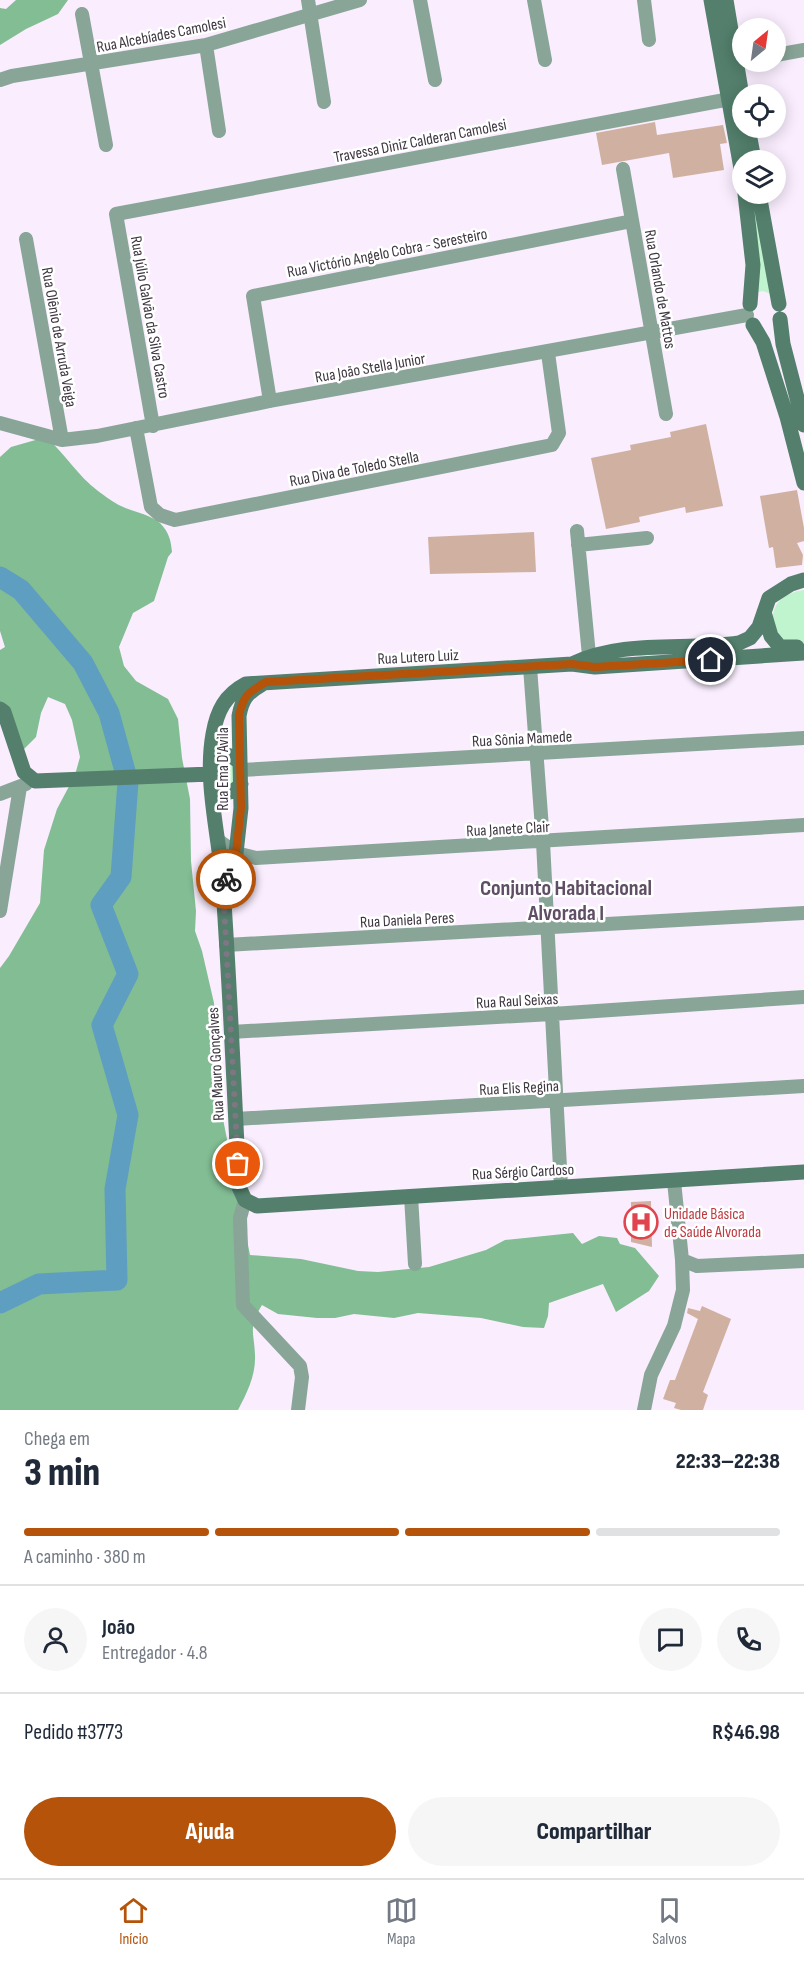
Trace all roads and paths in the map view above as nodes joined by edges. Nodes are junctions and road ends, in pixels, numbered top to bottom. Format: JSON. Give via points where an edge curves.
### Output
{"nodes":[{"id":1,"x":308,"y":0,"type":"edge"},
{"id":2,"x":360,"y":0,"type":"edge"},
{"id":3,"x":420,"y":0,"type":"edge"},
{"id":4,"x":534,"y":0,"type":"edge"},
{"id":5,"x":644,"y":0,"type":"edge"},
{"id":6,"x":711,"y":0,"type":"edge"},
{"id":7,"x":726,"y":0,"type":"edge"},
{"id":8,"x":82,"y":14,"type":"dead end"},
{"id":9,"x":311,"y":16,"type":"junction"},
{"id":10,"x":732,"y":27,"type":"edge"},
{"id":11,"x":718,"y":34,"type":"junction"},
{"id":12,"x":649,"y":40,"type":"dead end"},
{"id":13,"x":206,"y":45,"type":"junction"},
{"id":14,"x":804,"y":50,"type":"edge"},
{"id":15,"x":786,"y":53,"type":"edge"},
{"id":16,"x":545,"y":60,"type":"dead end"},
{"id":17,"x":732,"y":60,"type":"edge"},
{"id":18,"x":91,"y":64,"type":"junction"},
{"id":19,"x":0,"y":80,"type":"edge"},
{"id":20,"x":435,"y":80,"type":"dead end"},
{"id":21,"x":732,"y":84,"type":"edge"},
{"id":22,"x":732,"y":98,"type":"edge"},
{"id":23,"x":324,"y":102,"type":"dead end"},
{"id":24,"x":219,"y":131,"type":"dead end"},
{"id":25,"x":106,"y":144,"type":"dead end"},
{"id":26,"x":623,"y":169,"type":"dead end"},
{"id":27,"x":746,"y":204,"type":"edge"},
{"id":28,"x":761,"y":204,"type":"edge"},
{"id":29,"x":116,"y":213,"type":"joint"},
{"id":30,"x":632,"y":221,"type":"junction"},
{"id":31,"x":26,"y":239,"type":"dead end"},
{"id":32,"x":779,"y":311,"type":"junction"},
{"id":33,"x":750,"y":315,"type":"junction"},
{"id":34,"x":651,"y":332,"type":"junction"},
{"id":35,"x":548,"y":353,"type":"junction"},
{"id":36,"x":270,"y":402,"type":"junction"},
{"id":37,"x":666,"y":414,"type":"dead end"},
{"id":38,"x":0,"y":423,"type":"edge"},
{"id":39,"x":804,"y":425,"type":"edge"},
{"id":40,"x":153,"y":426,"type":"junction"},
{"id":41,"x":136,"y":428,"type":"junction"},
{"id":42,"x":62,"y":440,"type":"junction"},
{"id":43,"x":804,"y":483,"type":"edge"},
{"id":44,"x":648,"y":538,"type":"dead end"},
{"id":45,"x":804,"y":580,"type":"edge"},
{"id":46,"x":764,"y":612,"type":"junction"},
{"id":47,"x":804,"y":648,"type":"edge"},
{"id":48,"x":804,"y":653,"type":"edge"},
{"id":49,"x":590,"y":661,"type":"junction"},
{"id":50,"x":530,"y":668,"type":"junction"},
{"id":51,"x":266,"y":682,"type":"junction"},
{"id":52,"x":0,"y":709,"type":"edge"},
{"id":53,"x":804,"y":738,"type":"edge"},
{"id":54,"x":537,"y":754,"type":"junction"},
{"id":55,"x":241,"y":772,"type":"junction"},
{"id":56,"x":211,"y":773,"type":"junction"},
{"id":57,"x":28,"y":784,"type":"junction"},
{"id":58,"x":0,"y":794,"type":"edge"},
{"id":59,"x":804,"y":825,"type":"edge"},
{"id":60,"x":219,"y":841,"type":"junction"},
{"id":61,"x":543,"y":842,"type":"junction"},
{"id":62,"x":236,"y":853,"type":"junction"},
{"id":63,"x":223,"y":886,"type":"junction"},
{"id":64,"x":0,"y":906,"type":"edge"},
{"id":65,"x":804,"y":913,"type":"edge"},
{"id":66,"x":547,"y":928,"type":"junction"},
{"id":67,"x":226,"y":945,"type":"junction"},
{"id":68,"x":804,"y":997,"type":"edge"},
{"id":69,"x":552,"y":1014,"type":"junction"},
{"id":70,"x":231,"y":1032,"type":"junction"},
{"id":71,"x":804,"y":1086,"type":"edge"},
{"id":72,"x":556,"y":1101,"type":"junction"},
{"id":73,"x":236,"y":1119,"type":"junction"},
{"id":74,"x":804,"y":1172,"type":"edge"},
{"id":75,"x":674,"y":1181,"type":"junction"},
{"id":76,"x":561,"y":1187,"type":"junction"},
{"id":77,"x":411,"y":1196,"type":"junction"},
{"id":78,"x":245,"y":1200,"type":"junction"},
{"id":79,"x":682,"y":1260,"type":"junction"},
{"id":80,"x":804,"y":1261,"type":"edge"},
{"id":81,"x":416,"y":1264,"type":"dead end"},
{"id":82,"x":298,"y":1410,"type":"edge"},
{"id":83,"x":644,"y":1410,"type":"edge"}],
"edges":[{"from":1,"to":9,"type":"street"},
{"from":2,"to":9,"type":"street","name":"Rua Alcebíades Camolesi"},
{"from":3,"to":20,"type":"street"},
{"from":4,"to":16,"type":"street"},
{"from":5,"to":12,"type":"street"},
{"from":6,"to":11,"type":"street"},
{"from":7,"to":10,"type":"street"},
{"from":8,"to":18,"type":"street"},
{"from":9,"to":13,"type":"street","name":"Rua Alcebíades Camolesi"},
{"from":9,"to":23,"type":"street"},
{"from":11,"to":17,"type":"street","via":[[727,41]]},
{"from":11,"to":21,"type":"street"},
{"from":13,"to":18,"type":"street","name":"Rua Alcebíades Camolesi"},
{"from":13,"to":24,"type":"street"},
{"from":14,"to":15,"type":"street"},
{"from":18,"to":19,"type":"street","name":"Rua Alcebíades Camolesi"},
{"from":18,"to":25,"type":"street"},
{"from":22,"to":29,"type":"street","name":"Travessa Diniz Calderan Camolesi"},
{"from":26,"to":30,"type":"street","name":"Rua Orlando de Mattos"},
{"from":27,"to":33,"type":"street","via":[[753,265]]},
{"from":28,"to":32,"type":"street"},
{"from":29,"to":40,"type":"street","name":"Rua Júlio Galvão da Silva Castro"},
{"from":30,"to":34,"type":"street","name":"Rua Orlando de Mattos"},
{"from":30,"to":36,"type":"street","name":"Rua Victório Angelo Cobra - Seresteiro","via":[[253,296]]},
{"from":31,"to":42,"type":"street","name":"Rua Olênio de Arruda Veiga"},
{"from":32,"to":33,"type":"street","via":[[778,323],[764,330]]},
{"from":32,"to":33,"type":"street","via":[[771,297],[765,296],[754,300]]},
{"from":32,"to":39,"type":"street","via":[[783,344]]},
{"from":33,"to":34,"type":"street","name":"Rua João Stella Junior"},
{"from":33,"to":43,"type":"street","via":[[763,342]]},
{"from":34,"to":35,"type":"street","name":"Rua João Stella Junior"},
{"from":34,"to":37,"type":"street","name":"Rua Orlando de Mattos"},
{"from":35,"to":36,"type":"street","name":"Rua João Stella Junior"},
{"from":35,"to":41,"type":"street","name":"Rua Diva de Toledo Stella","via":[[559,433],[552,444],[175,520],[151,507]]},
{"from":36,"to":40,"type":"street","name":"Rua João Stella Junior"},
{"from":38,"to":42,"type":"street","name":"Rua João Stella Junior"},
{"from":40,"to":41,"type":"street","name":"Rua João Stella Junior"},
{"from":41,"to":42,"type":"street","name":"Rua João Stella Junior"},
{"from":44,"to":49,"type":"street","via":[[578,538]]},
{"from":45,"to":46,"type":"street","name":"Rua Lutero Luiz","via":[[779,589],[769,597]]},
{"from":46,"to":47,"type":"street","via":[[771,636],[780,647]]},
{"from":46,"to":49,"type":"street","name":"Rua Lutero Luiz","via":[[759,627],[739,643],[641,648]]},
{"from":48,"to":49,"type":"street","name":"Rua Lutero Luiz"},
{"from":49,"to":50,"type":"street","name":"Rua Lutero Luiz"},
{"from":50,"to":51,"type":"street","name":"Rua Lutero Luiz"},
{"from":50,"to":54,"type":"street"},
{"from":51,"to":55,"type":"street","name":"Rua Ema D'Avila","via":[[248,693],[241,703]]},
{"from":51,"to":56,"type":"street","name":"Rua Ema D'Avila","via":[[246,684],[224,702],[212,737]]},
{"from":52,"to":57,"type":"street"},
{"from":53,"to":54,"type":"street","name":"Rua Sônia Mamede"},
{"from":54,"to":55,"type":"street","name":"Rua Sônia Mamede"},
{"from":54,"to":61,"type":"street"},
{"from":55,"to":56,"type":"street","via":[[234,756],[226,754],[219,755]]},
{"from":55,"to":56,"type":"street","via":[[235,791],[227,794],[217,791]]},
{"from":55,"to":62,"type":"street","name":"Rua Ema D'Avila"},
{"from":56,"to":57,"type":"street"},
{"from":56,"to":60,"type":"street","name":"Rua Ema D'Avila"},
{"from":57,"to":58,"type":"street"},
{"from":57,"to":64,"type":"street"},
{"from":59,"to":61,"type":"street","name":"Rua Janete Clair"},
{"from":60,"to":62,"type":"street","name":"Rua Janete Clair"},
{"from":60,"to":63,"type":"street","name":"Rua Ema D'Avila"},
{"from":61,"to":62,"type":"street","name":"Rua Janete Clair","via":[[256,858]]},
{"from":61,"to":66,"type":"street"},
{"from":62,"to":63,"type":"street","name":"Rua Ema D'Avila"},
{"from":63,"to":67,"type":"street","name":"Rua Mauro Gonçalves"},
{"from":65,"to":66,"type":"street","name":"Rua Daniela Peres"},
{"from":66,"to":67,"type":"street","name":"Rua Daniela Peres"},
{"from":66,"to":69,"type":"street"},
{"from":67,"to":70,"type":"street","name":"Rua Mauro Gonçalves"},
{"from":68,"to":69,"type":"street","name":"Rua Raul Seixas"},
{"from":69,"to":70,"type":"street","name":"Rua Raul Seixas"},
{"from":69,"to":72,"type":"street"},
{"from":70,"to":73,"type":"street","name":"Rua Mauro Gonçalves"},
{"from":71,"to":72,"type":"street","name":"Rua Elis Regina"},
{"from":72,"to":73,"type":"street","name":"Rua Elis Regina"},
{"from":72,"to":76,"type":"street"},
{"from":73,"to":78,"type":"street","name":"Rua Mauro Gonçalves","via":[[239,1187]]},
{"from":74,"to":75,"type":"street","name":"Rua Sérgio Cardoso"},
{"from":75,"to":76,"type":"street","name":"Rua Sérgio Cardoso"},
{"from":75,"to":79,"type":"street"},
{"from":76,"to":77,"type":"street","name":"Rua Sérgio Cardoso"},
{"from":77,"to":78,"type":"street","name":"Rua Sérgio Cardoso","via":[[257,1206]]},
{"from":77,"to":81,"type":"street"},
{"from":78,"to":82,"type":"street","name":"Rua Mauro Gonçalves","via":[[240,1218],[243,1305],[300,1366]]},
{"from":79,"to":80,"type":"street","via":[[698,1266]]},
{"from":79,"to":83,"type":"street","via":[[683,1290],[674,1326],[651,1375]]}]}
